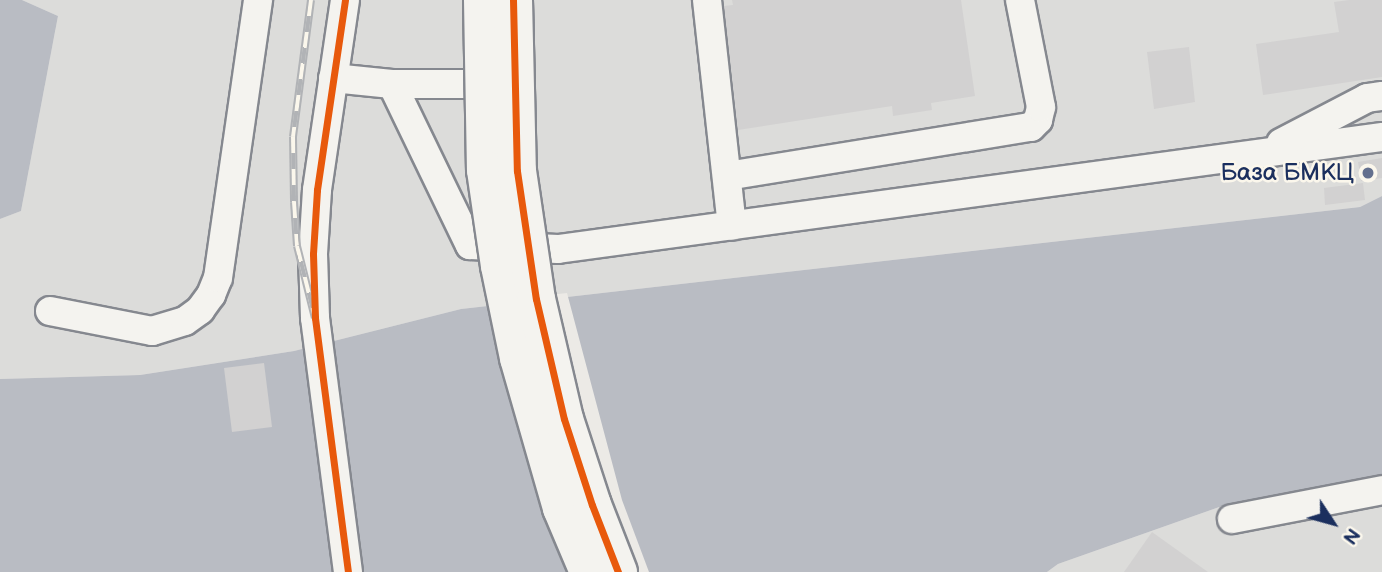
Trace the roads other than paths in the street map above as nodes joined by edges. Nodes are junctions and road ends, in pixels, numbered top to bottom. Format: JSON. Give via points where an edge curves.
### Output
{"nodes":[{"id":1,"x":258,"y":0,"type":"edge"},
{"id":2,"x":345,"y":0,"type":"edge"},
{"id":3,"x":483,"y":0,"type":"edge"},
{"id":4,"x":513,"y":0,"type":"edge"},
{"id":5,"x":707,"y":0,"type":"edge"},
{"id":6,"x":1020,"y":0,"type":"edge"},
{"id":7,"x":333,"y":78,"type":"junction"},
{"id":8,"x":392,"y":83,"type":"junction"},
{"id":9,"x":531,"y":84,"type":"dead end"},
{"id":10,"x":1382,"y":96,"type":"edge"},
{"id":11,"x":1382,"y":137,"type":"edge"},
{"id":12,"x":1263,"y":152,"type":"junction"},
{"id":13,"x":727,"y":176,"type":"junction"},
{"id":14,"x":732,"y":226,"type":"junction"},
{"id":15,"x":50,"y":311,"type":"dead end"},
{"id":16,"x":1382,"y":490,"type":"edge"},
{"id":17,"x":1232,"y":519,"type":"dead end"},
{"id":18,"x":348,"y":572,"type":"edge"},
{"id":19,"x":589,"y":572,"type":"edge"},
{"id":20,"x":618,"y":572,"type":"edge"}],
"edges":[{"from":1,"to":15,"type":"street","via":[[218,278],[211,295],[185,321],[152,331]]},
{"from":2,"to":7,"type":"street"},
{"from":3,"to":19,"type":"highway","bridge":true,"via":[[486,170],[500,266],[519,358],[559,496]]},
{"from":4,"to":20,"type":"highway","bridge":true,"via":[[517,171],[536,299],[564,419]]},
{"from":5,"to":13,"type":"street"},
{"from":6,"to":13,"type":"street","via":[[1041,107],[1031,127]]},
{"from":7,"to":8,"type":"street"},
{"from":7,"to":18,"type":"street","via":[[314,225],[315,318]]},
{"from":8,"to":9,"type":"street"},
{"from":8,"to":14,"type":"street","via":[[470,245],[558,249]]},
{"from":10,"to":12,"type":"street","via":[[1367,98]]},
{"from":11,"to":12,"type":"street"},
{"from":12,"to":14,"type":"street"},
{"from":13,"to":14,"type":"street"},
{"from":16,"to":17,"type":"street"}]}
